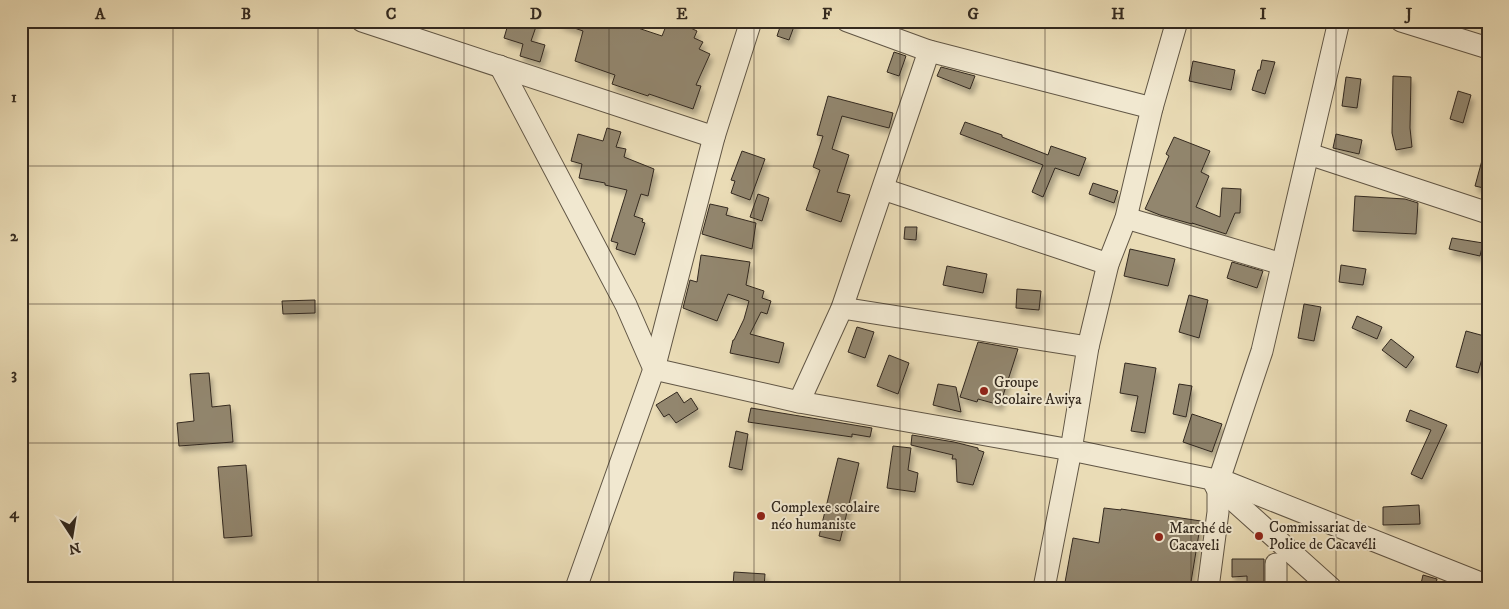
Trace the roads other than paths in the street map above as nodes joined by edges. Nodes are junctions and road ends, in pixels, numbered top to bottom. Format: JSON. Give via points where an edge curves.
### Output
{"nodes":[{"id":1,"x":362,"y":21,"type":"edge"},
{"id":2,"x":751,"y":21,"type":"edge"},
{"id":3,"x":847,"y":21,"type":"edge"},
{"id":4,"x":1177,"y":21,"type":"edge"},
{"id":5,"x":1339,"y":21,"type":"edge"},
{"id":6,"x":1401,"y":21,"type":"edge"},
{"id":7,"x":1488,"y":48,"type":"edge"},
{"id":8,"x":929,"y":51,"type":"junction"},
{"id":9,"x":500,"y":66,"type":"junction"},
{"id":10,"x":1152,"y":108,"type":"junction"},
{"id":11,"x":714,"y":137,"type":"junction"},
{"id":12,"x":1309,"y":154,"type":"junction"},
{"id":13,"x":883,"y":189,"type":"junction"},
{"id":14,"x":1488,"y":213,"type":"edge"},
{"id":15,"x":1126,"y":218,"type":"junction"},
{"id":16,"x":1108,"y":264,"type":"junction"},
{"id":17,"x":1282,"y":264,"type":"junction"},
{"id":18,"x":842,"y":308,"type":"junction"},
{"id":19,"x":1088,"y":347,"type":"junction"},
{"id":20,"x":654,"y":369,"type":"junction"},
{"id":21,"x":799,"y":402,"type":"junction"},
{"id":22,"x":1071,"y":450,"type":"junction"},
{"id":23,"x":1221,"y":484,"type":"junction"},
{"id":24,"x":1276,"y":564,"type":"dead end"},
{"id":25,"x":1488,"y":586,"type":"edge"},
{"id":26,"x":576,"y":588,"type":"edge"},
{"id":27,"x":1044,"y":588,"type":"edge"},
{"id":28,"x":1208,"y":588,"type":"edge"},
{"id":29,"x":1276,"y":588,"type":"edge"},
{"id":30,"x":1331,"y":588,"type":"edge"}],
"edges":[{"from":1,"to":9,"type":"street"},
{"from":2,"to":11,"type":"street"},
{"from":3,"to":8,"type":"street"},
{"from":4,"to":10,"type":"street"},
{"from":5,"to":12,"type":"street"},
{"from":6,"to":7,"type":"street"},
{"from":8,"to":10,"type":"street"},
{"from":8,"to":13,"type":"street"},
{"from":9,"to":11,"type":"street"},
{"from":9,"to":20,"type":"street","via":[[626,305]]},
{"from":10,"to":15,"type":"street"},
{"from":11,"to":20,"type":"street"},
{"from":12,"to":14,"type":"street"},
{"from":12,"to":17,"type":"street"},
{"from":13,"to":16,"type":"street"},
{"from":13,"to":18,"type":"street"},
{"from":15,"to":16,"type":"street"},
{"from":15,"to":17,"type":"street"},
{"from":16,"to":19,"type":"street"},
{"from":17,"to":23,"type":"street","via":[[1262,352]]},
{"from":18,"to":19,"type":"street"},
{"from":18,"to":21,"type":"street"},
{"from":19,"to":22,"type":"street"},
{"from":20,"to":21,"type":"street"},
{"from":20,"to":26,"type":"street"},
{"from":21,"to":22,"type":"street"},
{"from":22,"to":23,"type":"street"},
{"from":22,"to":27,"type":"street"},
{"from":23,"to":25,"type":"street"},
{"from":23,"to":28,"type":"street"},
{"from":23,"to":30,"type":"street"},
{"from":24,"to":29,"type":"street"}]}
